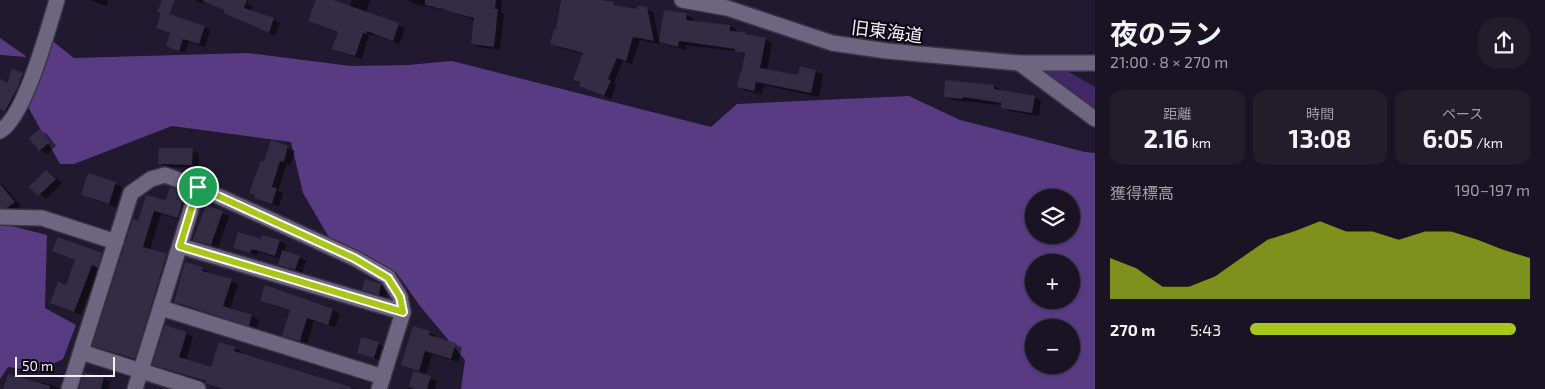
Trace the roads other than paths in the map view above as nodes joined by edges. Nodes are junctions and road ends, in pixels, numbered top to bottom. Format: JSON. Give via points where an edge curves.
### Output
{"nodes":[{"id":1,"x":57,"y":0,"type":"edge"},
{"id":2,"x":682,"y":0,"type":"edge"},
{"id":3,"x":728,"y":4,"type":"edge"},
{"id":4,"x":1019,"y":63,"type":"junction"},
{"id":5,"x":1095,"y":63,"type":"edge"},
{"id":6,"x":1095,"y":119,"type":"edge"},
{"id":7,"x":0,"y":131,"type":"edge"},
{"id":8,"x":198,"y":187,"type":"junction"},
{"id":9,"x":0,"y":217,"type":"edge"},
{"id":10,"x":116,"y":242,"type":"junction"},
{"id":11,"x":180,"y":246,"type":"junction"},
{"id":12,"x":160,"y":308,"type":"junction"},
{"id":13,"x":403,"y":312,"type":"junction"},
{"id":14,"x":81,"y":352,"type":"junction"},
{"id":15,"x":141,"y":371,"type":"junction"},
{"id":16,"x":381,"y":383,"type":"edge"},
{"id":17,"x":69,"y":389,"type":"edge"},
{"id":18,"x":136,"y":389,"type":"edge"},
{"id":19,"x":198,"y":389,"type":"edge"}],
"edges":[{"from":1,"to":7,"type":"street","via":[[34,71],[14,117]]},
{"from":2,"to":3,"type":"street","name":"旧東海道"},
{"from":3,"to":4,"type":"street","name":"旧東海道","via":[[832,43]]},
{"from":4,"to":5,"type":"street","name":"旧東海道"},
{"from":4,"to":6,"type":"street"},
{"from":8,"to":10,"type":"street","via":[[165,175],[131,193]]},
{"from":8,"to":11,"type":"street"},
{"from":8,"to":13,"type":"street","via":[[354,258],[388,278],[400,297]]},
{"from":9,"to":10,"type":"street","via":[[42,218]]},
{"from":10,"to":14,"type":"street"},
{"from":11,"to":12,"type":"street"},
{"from":11,"to":13,"type":"street"},
{"from":12,"to":15,"type":"street"},
{"from":12,"to":16,"type":"street"},
{"from":13,"to":16,"type":"street"},
{"from":14,"to":15,"type":"street"},
{"from":14,"to":17,"type":"street"},
{"from":15,"to":18,"type":"street"},
{"from":15,"to":19,"type":"street"}]}
